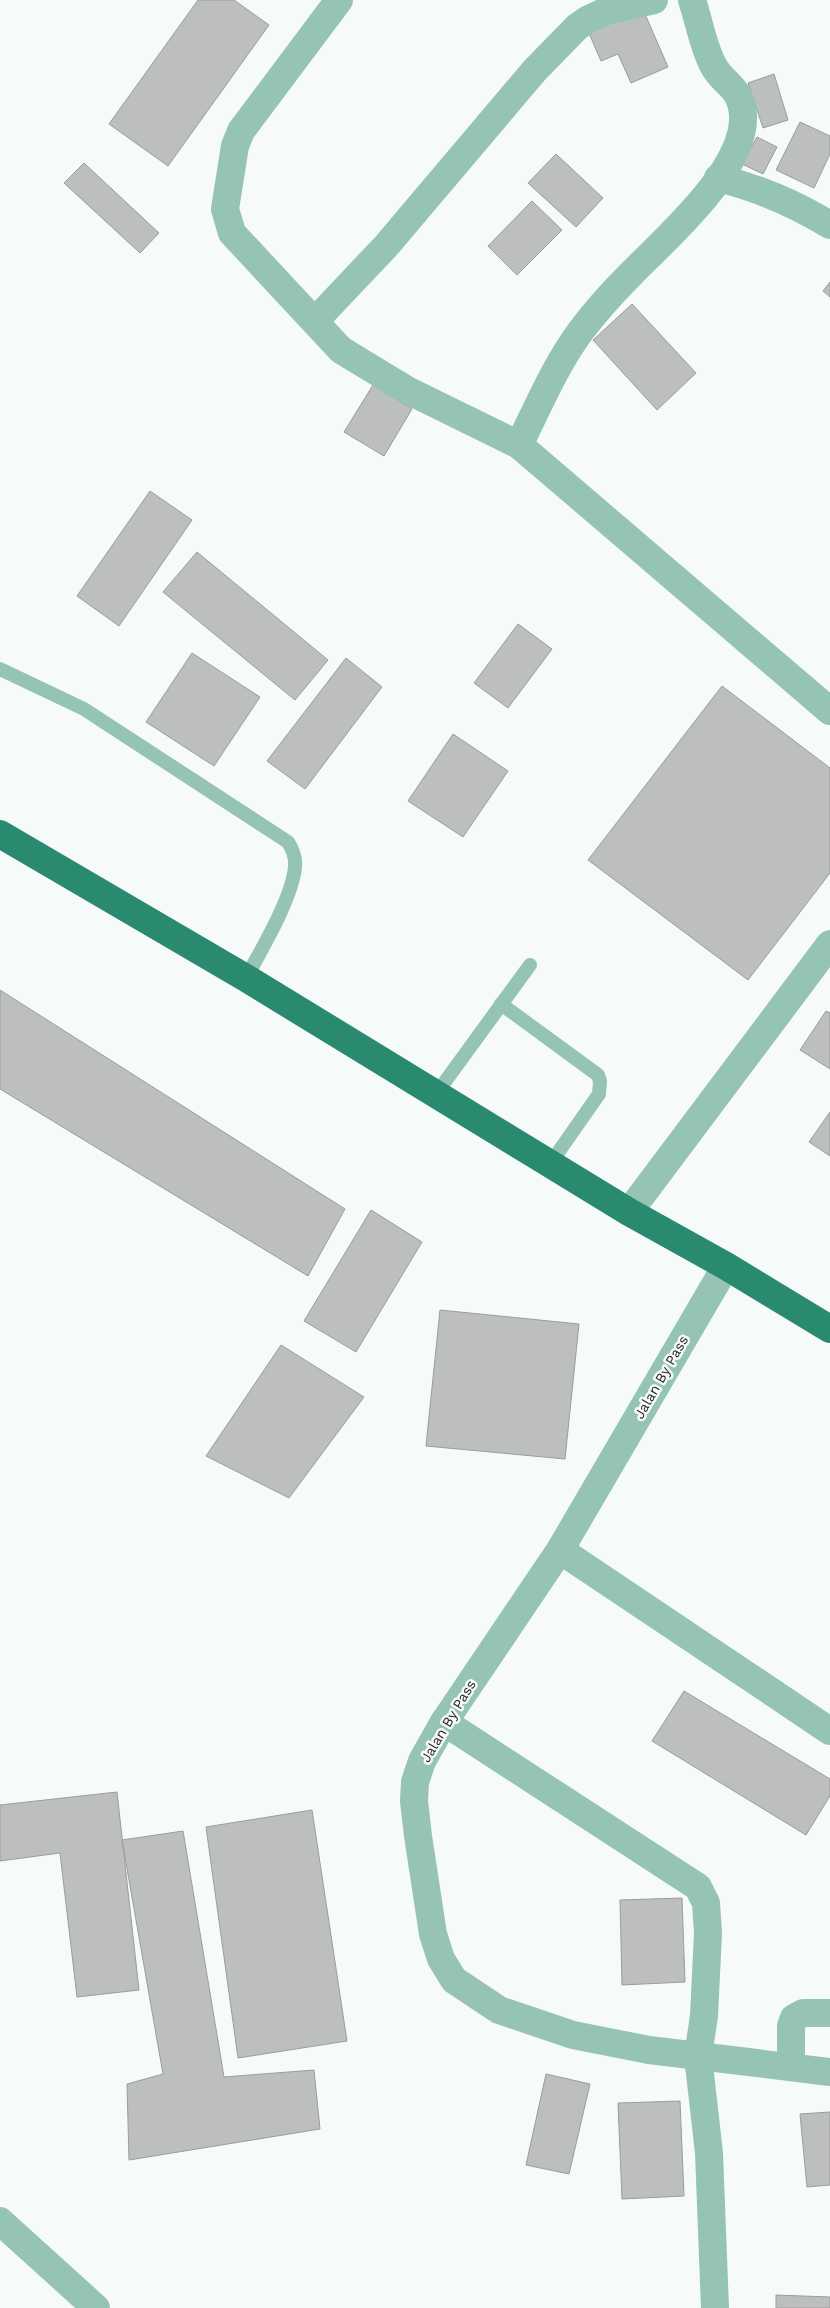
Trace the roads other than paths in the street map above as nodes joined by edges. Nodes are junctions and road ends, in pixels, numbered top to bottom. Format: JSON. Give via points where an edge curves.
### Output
{"nodes":[{"id":1,"x":339,"y":0,"type":"edge"},
{"id":2,"x":654,"y":0,"type":"edge"},
{"id":3,"x":692,"y":0,"type":"edge"},
{"id":4,"x":718,"y":178,"type":"junction"},
{"id":5,"x":830,"y":224,"type":"edge"},
{"id":6,"x":316,"y":321,"type":"junction"},
{"id":7,"x":519,"y":445,"type":"junction"},
{"id":8,"x":0,"y":669,"type":"edge"},
{"id":9,"x":830,"y":711,"type":"edge"},
{"id":10,"x":0,"y":834,"type":"edge"},
{"id":11,"x":830,"y":944,"type":"edge"},
{"id":12,"x":530,"y":965,"type":"dead end"},
{"id":13,"x":246,"y":978,"type":"junction"},
{"id":14,"x":501,"y":1004,"type":"junction"},
{"id":15,"x":436,"y":1094,"type":"junction"},
{"id":16,"x":550,"y":1164,"type":"junction"},
{"id":17,"x":629,"y":1212,"type":"junction"},
{"id":18,"x":726,"y":1266,"type":"junction"},
{"id":19,"x":830,"y":1329,"type":"edge"},
{"id":20,"x":560,"y":1550,"type":"junction"},
{"id":21,"x":444,"y":1722,"type":"junction"},
{"id":22,"x":830,"y":1731,"type":"edge"},
{"id":23,"x":830,"y":2013,"type":"edge"},
{"id":24,"x":698,"y":2056,"type":"junction"},
{"id":25,"x":791,"y":2066,"type":"junction"},
{"id":26,"x":830,"y":2072,"type":"edge"},
{"id":27,"x":0,"y":2221,"type":"edge"},
{"id":28,"x":96,"y":2308,"type":"edge"},
{"id":29,"x":714,"y":2308,"type":"edge"}],
"edges":[{"from":1,"to":6,"type":"street","via":[[241,131],[235,146],[225,209],[232,234]]},
{"from":2,"to":6,"type":"street","via":[[606,11],[577,27],[535,70],[386,246]]},
{"from":3,"to":4,"type":"street","via":[[712,63],[734,88],[742,108],[740,139]]},
{"from":4,"to":5,"type":"street","via":[[784,199]]},
{"from":4,"to":7,"type":"street","via":[[684,223],[629,276],[580,333]]},
{"from":6,"to":7,"type":"street","via":[[341,350],[378,373]]},
{"from":7,"to":9,"type":"street"},
{"from":8,"to":13,"type":"lane","via":[[84,709],[288,842],[296,861],[290,885],[273,927]]},
{"from":10,"to":13,"type":"highway"},
{"from":11,"to":17,"type":"street"},
{"from":12,"to":14,"type":"lane"},
{"from":13,"to":15,"type":"highway"},
{"from":14,"to":15,"type":"lane"},
{"from":14,"to":16,"type":"lane","via":[[598,1075],[600,1081],[599,1094]]},
{"from":15,"to":16,"type":"highway"},
{"from":16,"to":17,"type":"highway"},
{"from":17,"to":18,"type":"highway"},
{"from":18,"to":19,"type":"highway"},
{"from":18,"to":20,"type":"street","name":"Jalan By Pass"},
{"from":20,"to":21,"type":"street","name":"Jalan By Pass"},
{"from":20,"to":22,"type":"street"},
{"from":21,"to":24,"type":"street","via":[[698,1887],[706,1903],[708,1933],[704,2016]]},
{"from":21,"to":24,"type":"street","name":"Jalan By Pass","via":[[422,1761],[414,1801],[433,1934],[450,1975],[499,2010],[564,2032],[649,2050]]},
{"from":23,"to":25,"type":"street","via":[[803,2013],[794,2018]]},
{"from":24,"to":25,"type":"street","name":"Jalan By Pass"},
{"from":24,"to":29,"type":"street","via":[[709,2153]]},
{"from":25,"to":26,"type":"street","name":"Jalan By Pass"},
{"from":27,"to":28,"type":"street"}]}
